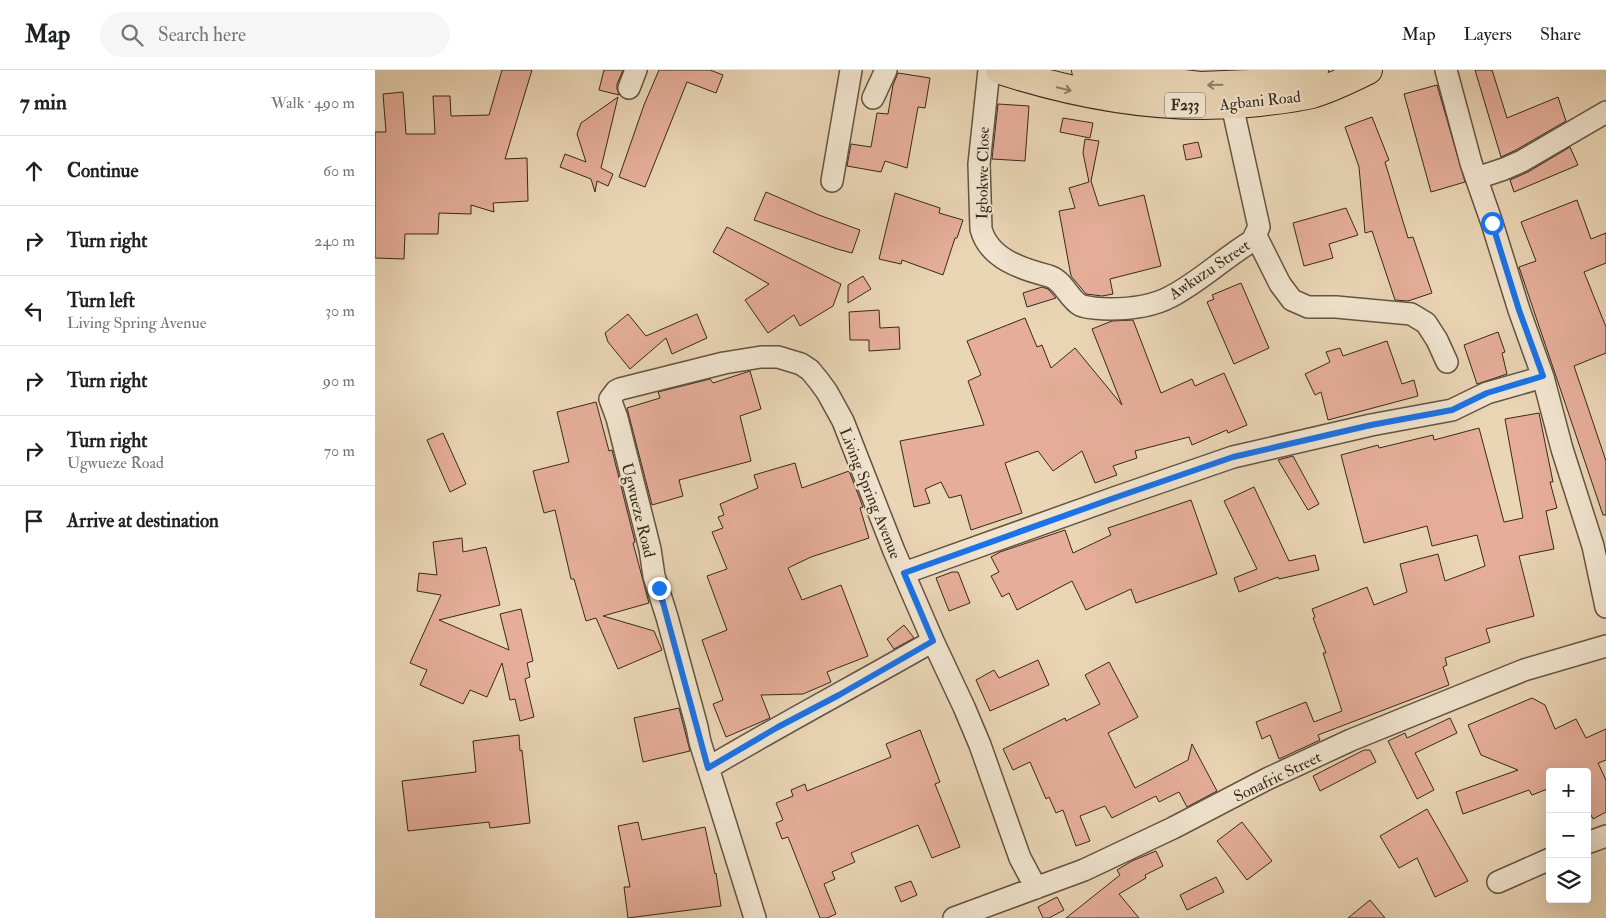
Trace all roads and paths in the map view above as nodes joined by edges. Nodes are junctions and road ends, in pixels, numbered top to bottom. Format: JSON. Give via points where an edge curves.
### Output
{"nodes":[{"id":1,"x":851,"y":70,"type":"edge"},
{"id":2,"x":886,"y":70,"type":"edge"},
{"id":3,"x":989,"y":70,"type":"edge"},
{"id":4,"x":1000,"y":70,"type":"edge"},
{"id":5,"x":1086,"y":70,"type":"edge"},
{"id":6,"x":1368,"y":70,"type":"edge"},
{"id":7,"x":1446,"y":70,"type":"edge"},
{"id":8,"x":1297,"y":73,"type":"edge"},
{"id":9,"x":873,"y":98,"type":"dead end"},
{"id":10,"x":1232,"y":105,"type":"junction"},
{"id":11,"x":1605,"y":116,"type":"edge"},
{"id":12,"x":1477,"y":178,"type":"junction"},
{"id":13,"x":832,"y":181,"type":"dead end"},
{"id":14,"x":1257,"y":236,"type":"junction"},
{"id":15,"x":1117,"y":309,"type":"joint"},
{"id":16,"x":1447,"y":362,"type":"dead end"},
{"id":17,"x":1543,"y":376,"type":"junction"},
{"id":18,"x":616,"y":391,"type":"joint"},
{"id":19,"x":904,"y":573,"type":"junction"},
{"id":20,"x":1606,"y":607,"type":"edge"},
{"id":21,"x":933,"y":641,"type":"junction"},
{"id":22,"x":1606,"y":646,"type":"edge"},
{"id":23,"x":708,"y":768,"type":"junction"},
{"id":24,"x":1606,"y":836,"type":"edge"},
{"id":25,"x":1591,"y":842,"type":"edge"},
{"id":26,"x":1546,"y":860,"type":"edge"},
{"id":27,"x":1498,"y":882,"type":"dead end"},
{"id":28,"x":1036,"y":888,"type":"junction"},
{"id":29,"x":966,"y":916,"type":"edge"},
{"id":30,"x":755,"y":918,"type":"edge"}],
"edges":[{"from":1,"to":13,"type":"street"},
{"from":2,"to":9,"type":"street"},
{"from":3,"to":15,"type":"street","name":"Igbokwe Close","via":[[979,164],[983,237],[1008,261],[1053,278],[1080,305]]},
{"from":4,"to":10,"type":"main road","name":"Agbani Road","number":"F233","one_way":true,"via":[[1044,84],[1119,100],[1168,105]]},
{"from":8,"to":5,"type":"main road","name":"Agbani Road","number":"F233","one_way":true,"via":[[1249,84],[1200,86]]},
{"from":6,"to":10,"type":"main road","name":"Agbani Road","number":"F233","via":[[1313,93]]},
{"from":7,"to":12,"type":"street"},
{"from":10,"to":14,"type":"street","name":"Awkuzu Street","via":[[1259,228]]},
{"from":11,"to":12,"type":"street","via":[[1522,161]]},
{"from":12,"to":17,"type":"street"},
{"from":14,"to":15,"type":"street","name":"Awkuzu Street","via":[[1169,298]]},
{"from":14,"to":16,"type":"street","via":[[1280,284],[1292,300],[1309,307],[1411,314],[1425,323]]},
{"from":17,"to":19,"type":"street","via":[[1487,393],[1452,410],[1233,457]]},
{"from":17,"to":20,"type":"street","via":[[1593,546]]},
{"from":18,"to":19,"type":"street","name":"Living Spring Avenue","via":[[761,357],[801,364],[810,370],[827,392],[843,421]]},
{"from":18,"to":23,"type":"street","name":"Ugwueze Road","via":[[610,399],[650,549],[654,576]]},
{"from":19,"to":21,"type":"street","name":"Living Spring Avenue"},
{"from":21,"to":23,"type":"street"},
{"from":21,"to":28,"type":"street","name":"Living Spring Avenue","via":[[980,745],[1020,858]]},
{"from":22,"to":28,"type":"street","name":"Sonafric Street","via":[[1524,670],[1351,740],[1084,870]]},
{"from":23,"to":30,"type":"street","name":"Ugwueze Road"},
{"from":24,"to":25,"type":"street"},
{"from":26,"to":27,"type":"street"},
{"from":28,"to":29,"type":"street","name":"Sonafric Street"}]}
